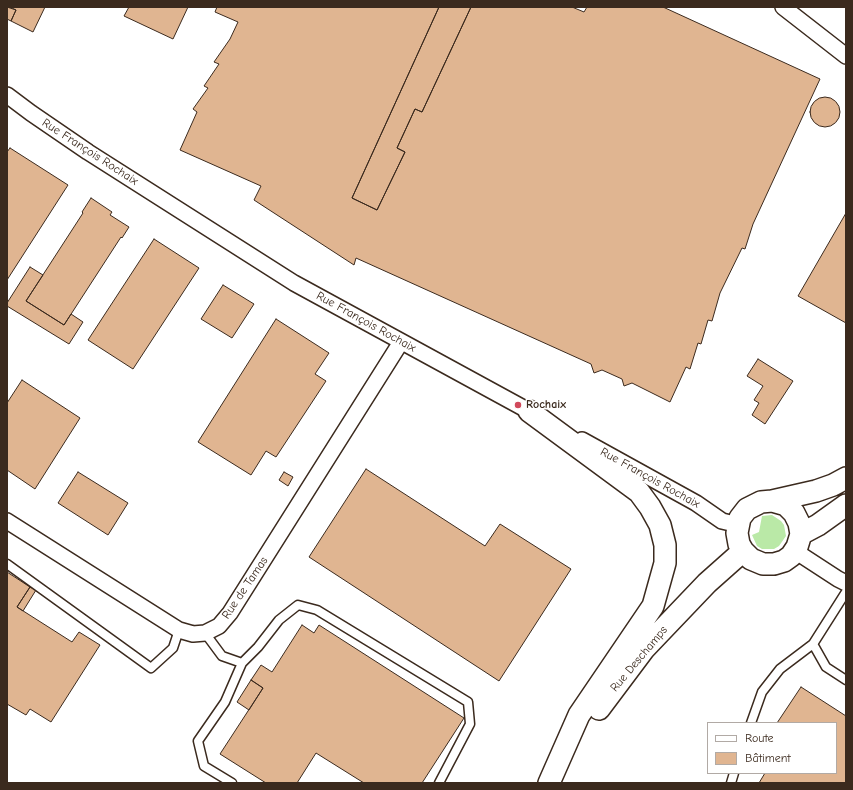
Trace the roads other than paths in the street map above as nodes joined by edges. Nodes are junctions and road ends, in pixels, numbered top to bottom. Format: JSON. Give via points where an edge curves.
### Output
{"nodes":[{"id":1,"x":783,"y":7,"type":"edge"},
{"id":2,"x":846,"y":56,"type":"edge"},
{"id":3,"x":7,"y":95,"type":"edge"},
{"id":4,"x":401,"y":342,"type":"junction"},
{"id":5,"x":529,"y":411,"type":"junction"},
{"id":6,"x":846,"y":478,"type":"edge"},
{"id":7,"x":772,"y":501,"type":"junction"},
{"id":8,"x":846,"y":504,"type":"edge"},
{"id":9,"x":7,"y":521,"type":"edge"},
{"id":10,"x":739,"y":525,"type":"junction"},
{"id":11,"x":798,"y":543,"type":"junction"},
{"id":12,"x":743,"y":551,"type":"junction"},
{"id":13,"x":7,"y":564,"type":"edge"},
{"id":14,"x":846,"y":583,"type":"edge"},
{"id":15,"x":846,"y":592,"type":"edge"},
{"id":16,"x":179,"y":630,"type":"junction"},
{"id":17,"x":205,"y":633,"type":"junction"},
{"id":18,"x":813,"y":644,"type":"junction"},
{"id":19,"x":242,"y":663,"type":"junction"},
{"id":20,"x":846,"y":680,"type":"edge"},
{"id":21,"x":751,"y":722,"type":"edge"},
{"id":22,"x":232,"y":783,"type":"edge"},
{"id":23,"x":439,"y":783,"type":"edge"},
{"id":24,"x":549,"y":783,"type":"edge"},
{"id":25,"x":554,"y":783,"type":"edge"}],
"edges":[{"from":1,"to":2,"type":"street"},
{"from":3,"to":4,"type":"street","name":"Rue François Rochaix","via":[[88,152],[294,283]]},
{"from":4,"to":5,"type":"street","name":"Rue François Rochaix"},
{"from":4,"to":17,"type":"street","name":"Rue de Tamas","via":[[230,613],[219,626]]},
{"from":5,"to":10,"type":"street","name":"Rue François Rochaix","via":[[696,503],[722,521]]},
{"from":5,"to":24,"type":"main road","via":[[639,492],[660,525],[665,545],[665,563],[653,606],[579,715]]},
{"from":6,"to":7,"type":"main road","via":[[816,491]]},
{"from":7,"to":10,"type":"main road","via":[[761,502],[747,509],[740,518]]},
{"from":7,"to":11,"type":"main road","via":[[786,506],[794,513],[799,523]]},
{"from":8,"to":11,"type":"main road"},
{"from":9,"to":16,"type":"street"},
{"from":10,"to":12,"type":"main road","via":[[737,533]]},
{"from":11,"to":12,"type":"main road","via":[[791,556],[774,564],[763,564],[750,559]]},
{"from":11,"to":14,"type":"street","via":[[832,576]]},
{"from":12,"to":25,"type":"main road","name":"Rue Deschamps","via":[[707,583],[644,649],[602,705]]},
{"from":13,"to":16,"type":"lane","via":[[152,668],[174,648]]},
{"from":15,"to":18,"type":"lane"},
{"from":16,"to":17,"type":"street","via":[[192,634]]},
{"from":17,"to":19,"type":"lane","via":[[222,656]]},
{"from":18,"to":20,"type":"lane","via":[[826,667]]},
{"from":18,"to":21,"type":"lane","via":[[780,669],[762,692]]},
{"from":19,"to":22,"type":"lane","via":[[225,702],[198,741],[204,766]]},
{"from":19,"to":23,"type":"lane","via":[[279,620],[298,605],[317,610],[468,702],[470,724]]}]}
